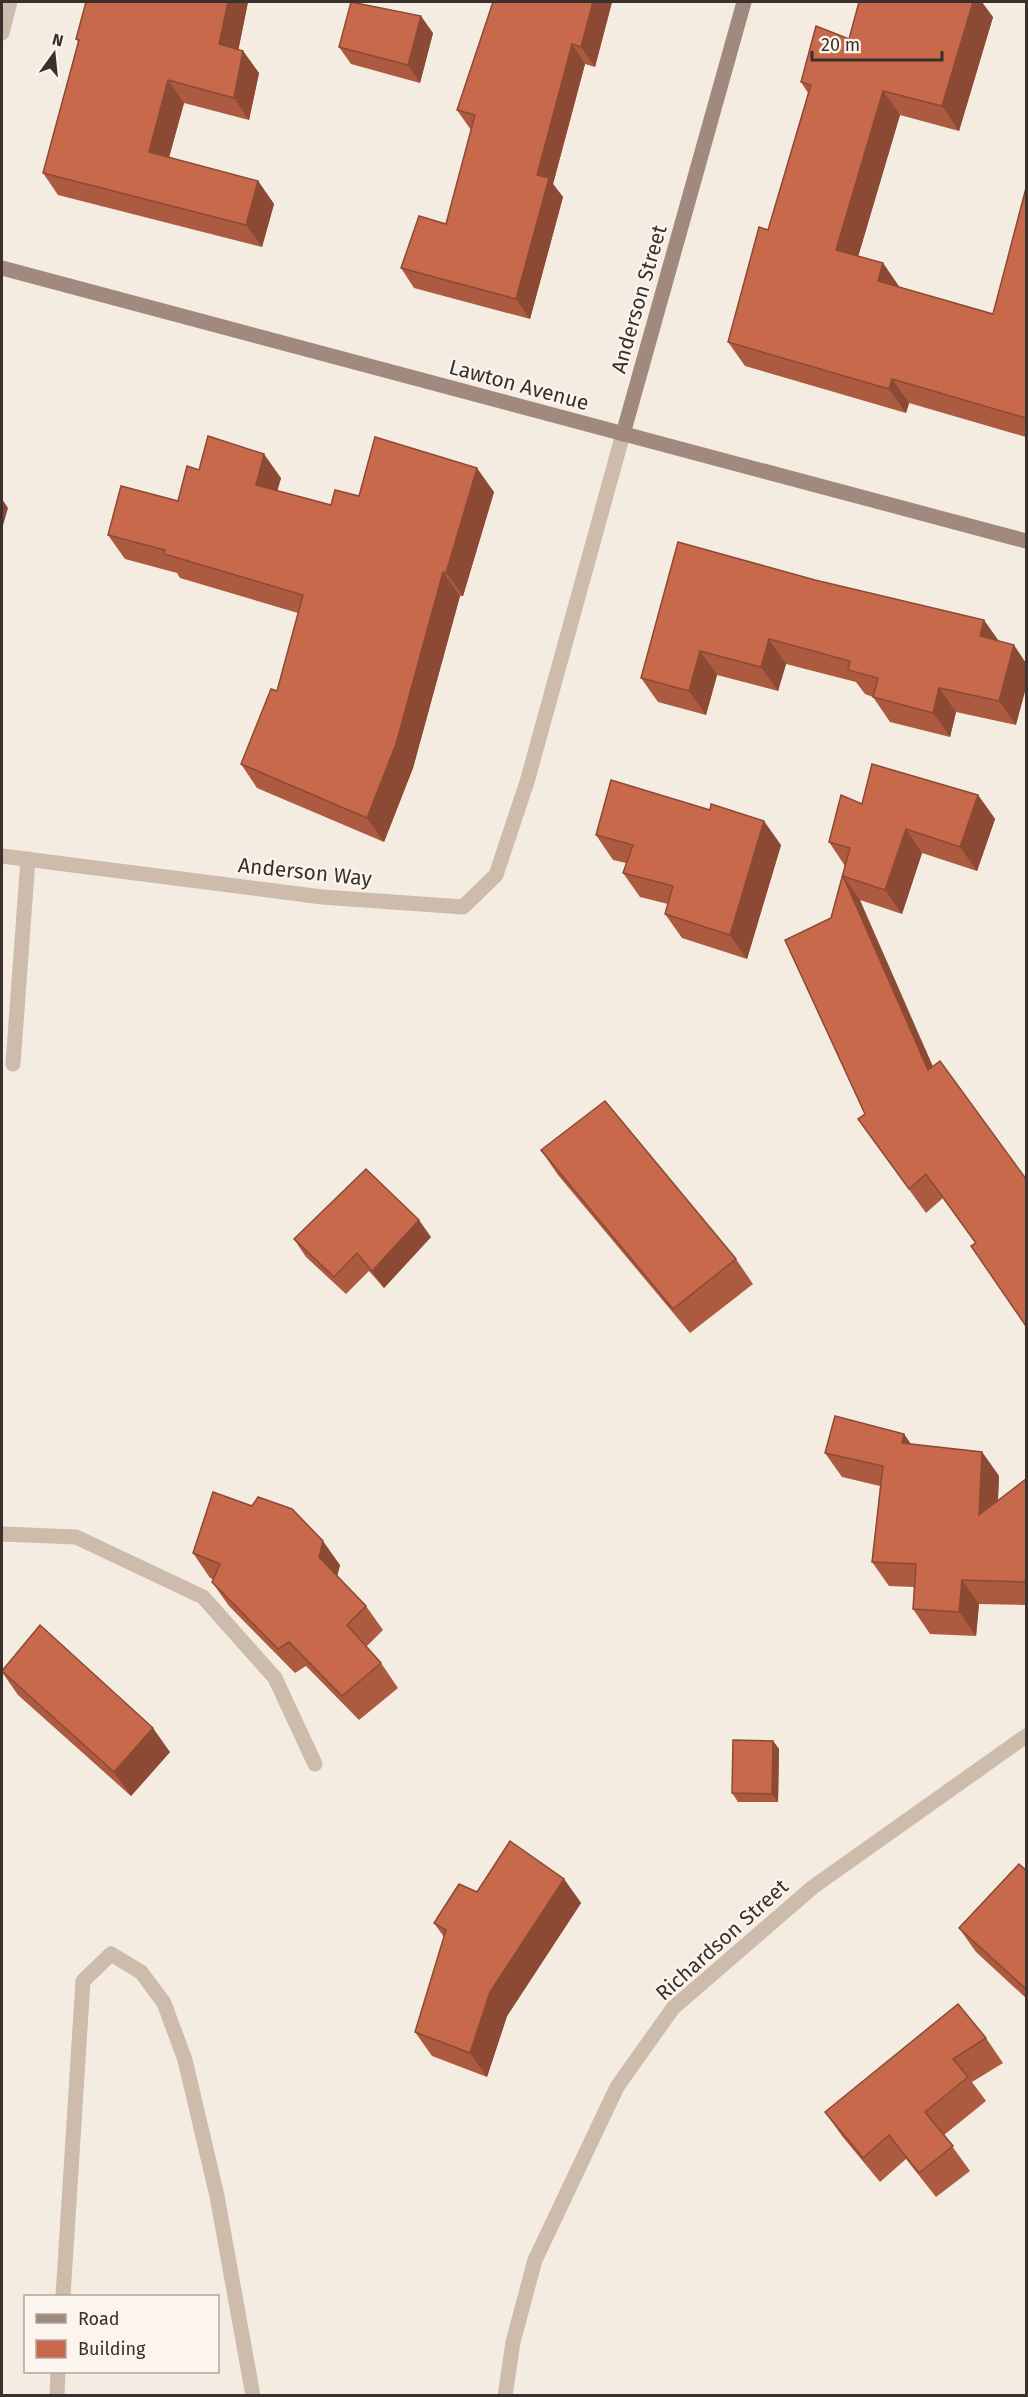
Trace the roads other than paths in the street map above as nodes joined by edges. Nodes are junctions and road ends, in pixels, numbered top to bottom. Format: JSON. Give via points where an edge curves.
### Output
{"nodes":[{"id":1,"x":10,"y":2,"type":"edge"},
{"id":2,"x":744,"y":2,"type":"edge"},
{"id":3,"x":2,"y":33,"type":"edge"},
{"id":4,"x":2,"y":268,"type":"edge"},
{"id":5,"x":623,"y":434,"type":"junction"},
{"id":6,"x":1026,"y":541,"type":"edge"},
{"id":7,"x":527,"y":782,"type":"joint"},
{"id":8,"x":2,"y":856,"type":"edge"},
{"id":9,"x":28,"y":860,"type":"junction"},
{"id":10,"x":13,"y":1064,"type":"dead end"},
{"id":11,"x":2,"y":1534,"type":"edge"},
{"id":12,"x":1026,"y":1736,"type":"edge"},
{"id":13,"x":315,"y":1764,"type":"dead end"},
{"id":14,"x":63,"y":2295,"type":"edge"},
{"id":15,"x":58,"y":2373,"type":"edge"},
{"id":16,"x":57,"y":2396,"type":"edge"},
{"id":17,"x":253,"y":2396,"type":"edge"},
{"id":18,"x":505,"y":2396,"type":"edge"}],
"edges":[{"from":1,"to":3,"type":"street"},
{"from":2,"to":5,"type":"street","name":"Anderson Street"},
{"from":4,"to":5,"type":"street","name":"Lawton Avenue"},
{"from":5,"to":6,"type":"street","name":"Lawton Avenue"},
{"from":5,"to":7,"type":"street","name":"Anderson Street"},
{"from":7,"to":9,"type":"street","name":"Anderson Way","via":[[496,875],[463,907],[322,897]]},
{"from":8,"to":9,"type":"street","name":"Anderson Way"},
{"from":9,"to":10,"type":"street"},
{"from":11,"to":13,"type":"street","via":[[76,1536],[203,1597],[275,1678]]},
{"from":12,"to":18,"type":"street","name":"Richardson Street","via":[[813,1887],[673,2008],[617,2087],[535,2260],[513,2342]]},
{"from":14,"to":17,"type":"street","via":[[83,1982],[111,1954],[141,1972],[164,2003],[185,2060],[217,2196]]},
{"from":15,"to":16,"type":"street"}]}
